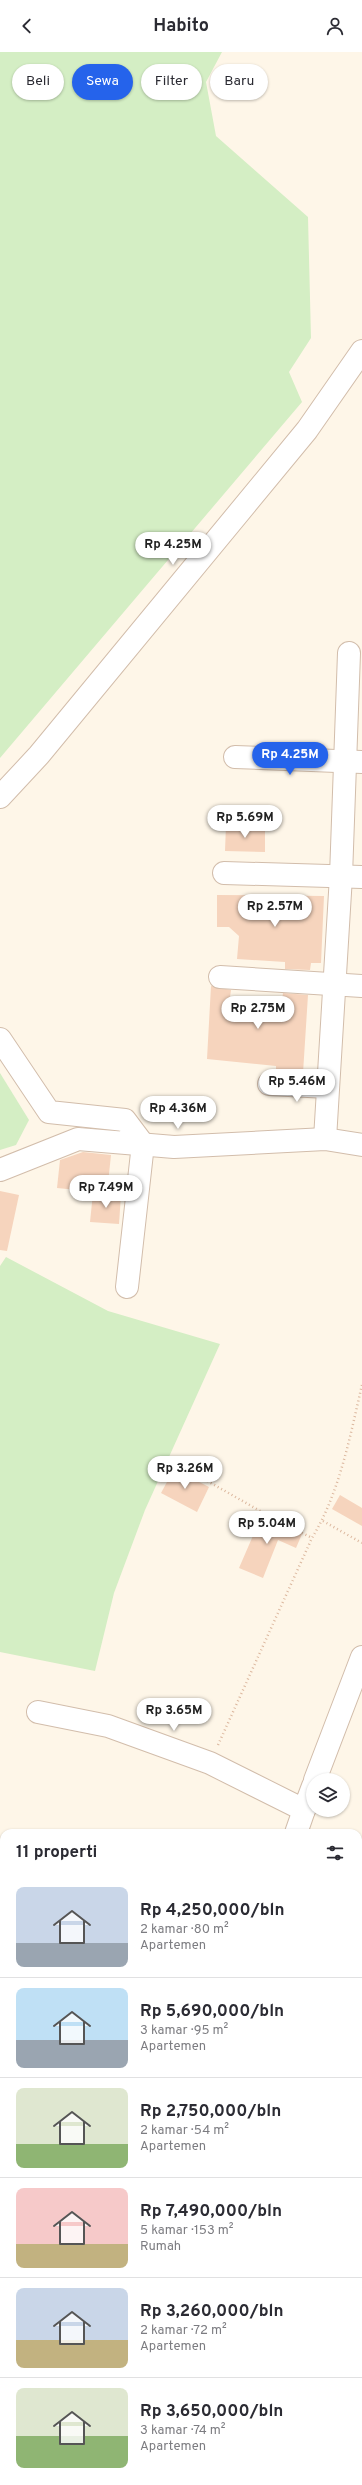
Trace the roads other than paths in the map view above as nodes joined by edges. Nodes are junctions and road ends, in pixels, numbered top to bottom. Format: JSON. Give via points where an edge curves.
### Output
{"nodes":[{"id":1,"x":362,"y":351,"type":"edge"},
{"id":2,"x":349,"y":653,"type":"dead end"},
{"id":3,"x":235,"y":757,"type":"dead end"},
{"id":4,"x":354,"y":761,"type":"edge"},
{"id":5,"x":0,"y":797,"type":"edge"},
{"id":6,"x":224,"y":873,"type":"dead end"},
{"id":7,"x":352,"y":877,"type":"edge"},
{"id":8,"x":220,"y":977,"type":"dead end"},
{"id":9,"x":335,"y":985,"type":"junction"},
{"id":10,"x":362,"y":986,"type":"edge"},
{"id":11,"x":0,"y":1039,"type":"edge"},
{"id":12,"x":269,"y":1084,"type":"dead end"},
{"id":13,"x":328,"y":1087,"type":"junction"},
{"id":14,"x":325,"y":1139,"type":"junction"},
{"id":15,"x":143,"y":1144,"type":"junction"},
{"id":16,"x":362,"y":1145,"type":"edge"},
{"id":17,"x":0,"y":1170,"type":"edge"},
{"id":18,"x":127,"y":1287,"type":"dead end"},
{"id":19,"x":362,"y":1657,"type":"edge"},
{"id":20,"x":38,"y":1712,"type":"dead end"},
{"id":21,"x":318,"y":1773,"type":"edge"},
{"id":22,"x":306,"y":1805,"type":"edge"},
{"id":23,"x":304,"y":1810,"type":"junction"},
{"id":24,"x":297,"y":1829,"type":"edge"}],
"edges":[{"from":1,"to":5,"type":"street","via":[[307,430],[39,755]]},
{"from":2,"to":4,"type":"street"},
{"from":3,"to":4,"type":"street"},
{"from":4,"to":7,"type":"street"},
{"from":6,"to":7,"type":"street"},
{"from":7,"to":9,"type":"street"},
{"from":8,"to":9,"type":"street"},
{"from":9,"to":10,"type":"street"},
{"from":9,"to":13,"type":"street"},
{"from":11,"to":15,"type":"street","via":[[49,1112],[125,1120]]},
{"from":12,"to":13,"type":"street"},
{"from":13,"to":14,"type":"street"},
{"from":14,"to":15,"type":"street","via":[[205,1146]]},
{"from":14,"to":16,"type":"street"},
{"from":15,"to":17,"type":"street","via":[[78,1139]]},
{"from":15,"to":18,"type":"street"},
{"from":19,"to":21,"type":"street"},
{"from":20,"to":23,"type":"street","via":[[108,1726],[210,1763]]},
{"from":22,"to":23,"type":"street"},
{"from":23,"to":24,"type":"street"}]}
